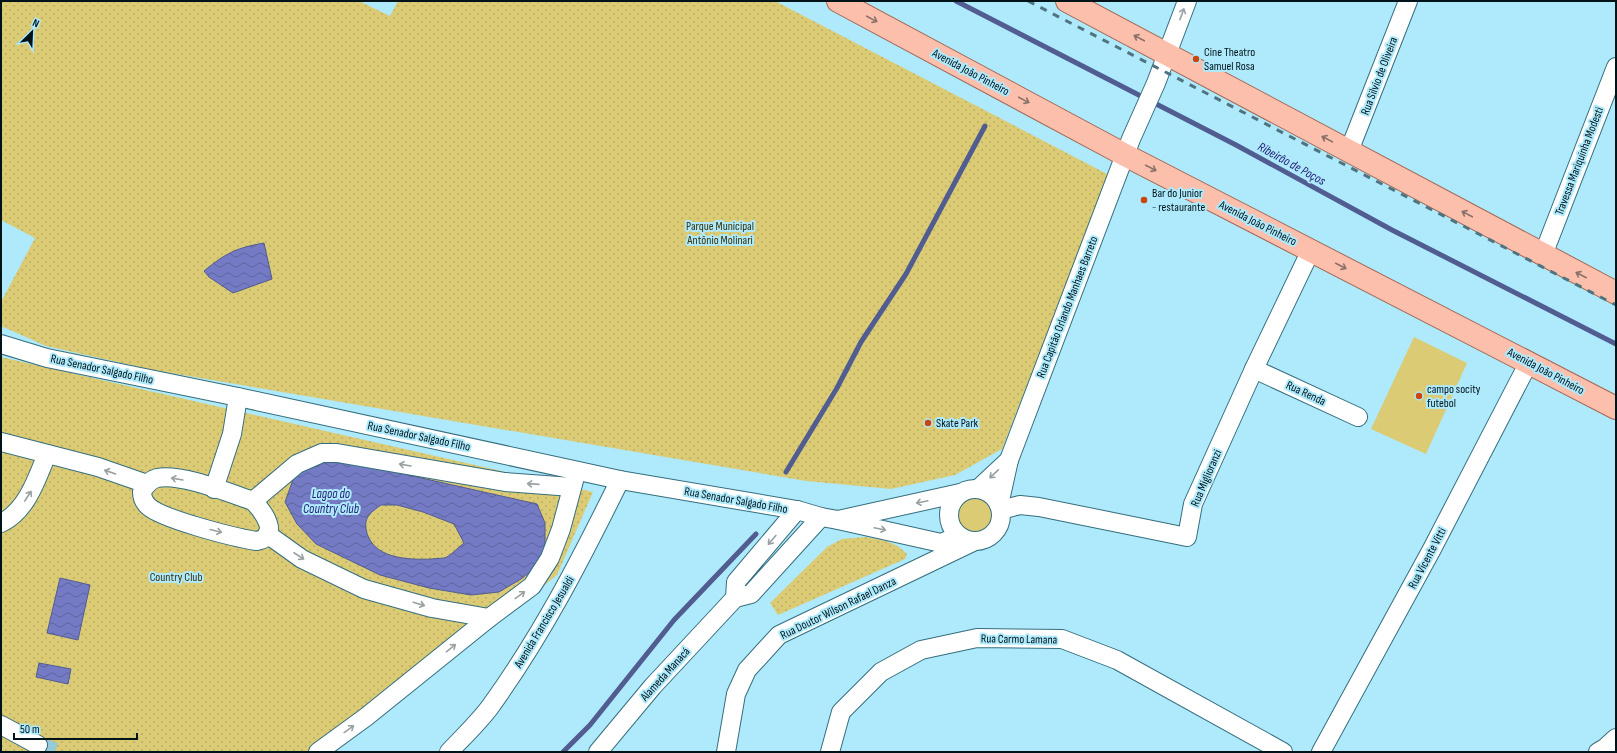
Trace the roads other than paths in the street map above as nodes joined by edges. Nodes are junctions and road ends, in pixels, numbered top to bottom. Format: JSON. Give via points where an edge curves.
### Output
{"nodes":[{"id":1,"x":838,"y":1,"type":"edge"},
{"id":2,"x":1067,"y":1,"type":"edge"},
{"id":3,"x":1187,"y":1,"type":"edge"},
{"id":4,"x":1408,"y":1,"type":"edge"},
{"id":5,"x":1167,"y":54,"type":"junction"},
{"id":6,"x":1616,"y":66,"type":"edge"},
{"id":7,"x":1349,"y":151,"type":"junction"},
{"id":8,"x":1126,"y":155,"type":"junction"},
{"id":9,"x":1311,"y":250,"type":"junction"},
{"id":10,"x":1543,"y":255,"type":"junction"},
{"id":11,"x":1616,"y":293,"type":"edge"},
{"id":12,"x":1,"y":344,"type":"edge"},
{"id":13,"x":1529,"y":362,"type":"junction"},
{"id":14,"x":1254,"y":369,"type":"junction"},
{"id":15,"x":238,"y":397,"type":"junction"},
{"id":16,"x":1616,"y":408,"type":"edge"},
{"id":17,"x":1358,"y":417,"type":"dead end"},
{"id":18,"x":1,"y":442,"type":"edge"},
{"id":19,"x":47,"y":454,"type":"junction"},
{"id":20,"x":1009,"y":460,"type":"junction"},
{"id":21,"x":576,"y":470,"type":"junction"},
{"id":22,"x":620,"y":480,"type":"junction"},
{"id":23,"x":147,"y":484,"type":"junction"},
{"id":24,"x":572,"y":487,"type":"junction"},
{"id":25,"x":214,"y":489,"type":"junction"},
{"id":26,"x":978,"y":489,"type":"junction"},
{"id":27,"x":960,"y":493,"type":"junction"},
{"id":28,"x":253,"y":501,"type":"junction"},
{"id":29,"x":1000,"y":507,"type":"junction"},
{"id":30,"x":797,"y":510,"type":"junction"},
{"id":31,"x":829,"y":519,"type":"junction"},
{"id":32,"x":1,"y":522,"type":"edge"},
{"id":33,"x":267,"y":534,"type":"junction"},
{"id":34,"x":966,"y":539,"type":"junction"},
{"id":35,"x":734,"y":598,"type":"junction"},
{"id":36,"x":489,"y":618,"type":"junction"},
{"id":37,"x":1,"y":725,"type":"edge"},
{"id":38,"x":1616,"y":738,"type":"edge"},
{"id":39,"x":38,"y":745,"type":"tunnel mouth"},
{"id":40,"x":318,"y":752,"type":"edge"},
{"id":41,"x":449,"y":752,"type":"edge"},
{"id":42,"x":598,"y":752,"type":"edge"},
{"id":43,"x":726,"y":752,"type":"edge"},
{"id":44,"x":830,"y":752,"type":"edge"},
{"id":45,"x":1283,"y":752,"type":"edge"},
{"id":46,"x":1321,"y":752,"type":"edge"},
{"id":47,"x":1598,"y":752,"type":"edge"}],
"edges":[{"from":1,"to":8,"type":"main road","name":"Avenida João Pinheiro","one_way":true},
{"from":5,"to":2,"type":"main road","one_way":true},
{"from":5,"to":3,"type":"street","name":"Rua Capitão Orlando Manhaes Barreto","one_way":true},
{"from":4,"to":7,"type":"street","name":"Rua Silvio de Oliveira"},
{"from":7,"to":5,"type":"main road","one_way":true},
{"from":5,"to":8,"type":"street","name":"Rua Capitão Orlando Manhaes Barreto"},
{"from":6,"to":10,"type":"street","name":"Travessa Mariquinha Modesti"},
{"from":10,"to":7,"type":"main road","one_way":true},
{"from":8,"to":9,"type":"main road","name":"Avenida João Pinheiro","one_way":true},
{"from":8,"to":20,"type":"street","name":"Rua Capitão Orlando Manhaes Barreto"},
{"from":9,"to":13,"type":"main road","name":"Avenida João Pinheiro","one_way":true},
{"from":9,"to":14,"type":"street","name":"Rua Miglioranzi"},
{"from":11,"to":10,"type":"main road","one_way":true},
{"from":12,"to":15,"type":"street","name":"Rua Senador Salgado Filho","via":[[47,358]]},
{"from":13,"to":16,"type":"main road","name":"Avenida João Pinheiro"},
{"from":13,"to":46,"type":"street","name":"Rua Vicente Vitti","via":[[1432,549]]},
{"from":14,"to":17,"type":"street","name":"Rua Renda"},
{"from":14,"to":29,"type":"street","name":"Rua Miglioranzi","via":[[1193,504],[1187,536],[1039,507]]},
{"from":15,"to":21,"type":"street","name":"Rua Senador Salgado Filho"},
{"from":15,"to":25,"type":"street","via":[[232,434]]},
{"from":18,"to":19,"type":"street"},
{"from":23,"to":19,"type":"street","one_way":true},
{"from":32,"to":19,"type":"street","one_way":true,"via":[[8,520],[18,510],[33,488]]},
{"from":20,"to":26,"type":"street","one_way":true},
{"from":20,"to":29,"type":"street","name":"Rua Capitão Orlando Manhaes Barreto"},
{"from":21,"to":22,"type":"street","name":"Rua Senador Salgado Filho"},
{"from":21,"to":24,"type":"street"},
{"from":22,"to":30,"type":"street","name":"Rua Senador Salgado Filho"},
{"from":22,"to":41,"type":"street","name":"Avenida Francisco Jesualdi","via":[[563,594],[530,647],[489,708]]},
{"from":25,"to":23,"type":"street","one_way":true,"via":[[168,477],[156,478]]},
{"from":23,"to":33,"type":"street","one_way":true,"via":[[142,492],[145,504],[157,512],[204,528],[252,540],[260,540]]},
{"from":24,"to":28,"type":"street","one_way":true,"via":[[505,482],[337,453],[322,453],[297,464]]},
{"from":36,"to":24,"type":"street","one_way":true,"via":[[532,586],[550,558]]},
{"from":25,"to":28,"type":"street"},
{"from":26,"to":27,"type":"street"},
{"from":26,"to":29,"type":"street","via":[[991,495]]},
{"from":27,"to":31,"type":"street","one_way":true},
{"from":27,"to":34,"type":"street","via":[[952,502],[948,514],[949,522],[953,530]]},
{"from":28,"to":33,"type":"street","via":[[265,514],[269,523]]},
{"from":29,"to":34,"type":"street","via":[[1001,518],[995,533],[981,541]]},
{"from":30,"to":31,"type":"street","name":"Rua Senador Salgado Filho"},
{"from":30,"to":35,"type":"street","name":"Alameda Manacá","one_way":true,"via":[[736,582]]},
{"from":31,"to":34,"type":"street","name":"Rua Senador Salgado Filho","one_way":true,"via":[[941,543]]},
{"from":31,"to":35,"type":"street","name":"Alameda Manacá","via":[[751,594]]},
{"from":33,"to":36,"type":"street","one_way":true,"via":[[302,559],[364,589],[432,608]]},
{"from":34,"to":43,"type":"street","name":"Rua Doutor Wilson Rafael Danza","via":[[779,635],[744,676],[736,694]]},
{"from":35,"to":42,"type":"street","name":"Alameda Manacá","via":[[653,686]]},
{"from":40,"to":36,"type":"street","one_way":true,"via":[[366,717]]},
{"from":37,"to":39,"type":"street"},
{"from":38,"to":47,"type":"street"},
{"from":44,"to":45,"type":"street","name":"Rua Carmo Lamana","via":[[841,712],[881,672],[921,650],[978,638],[1062,640],[1117,660]]}]}
